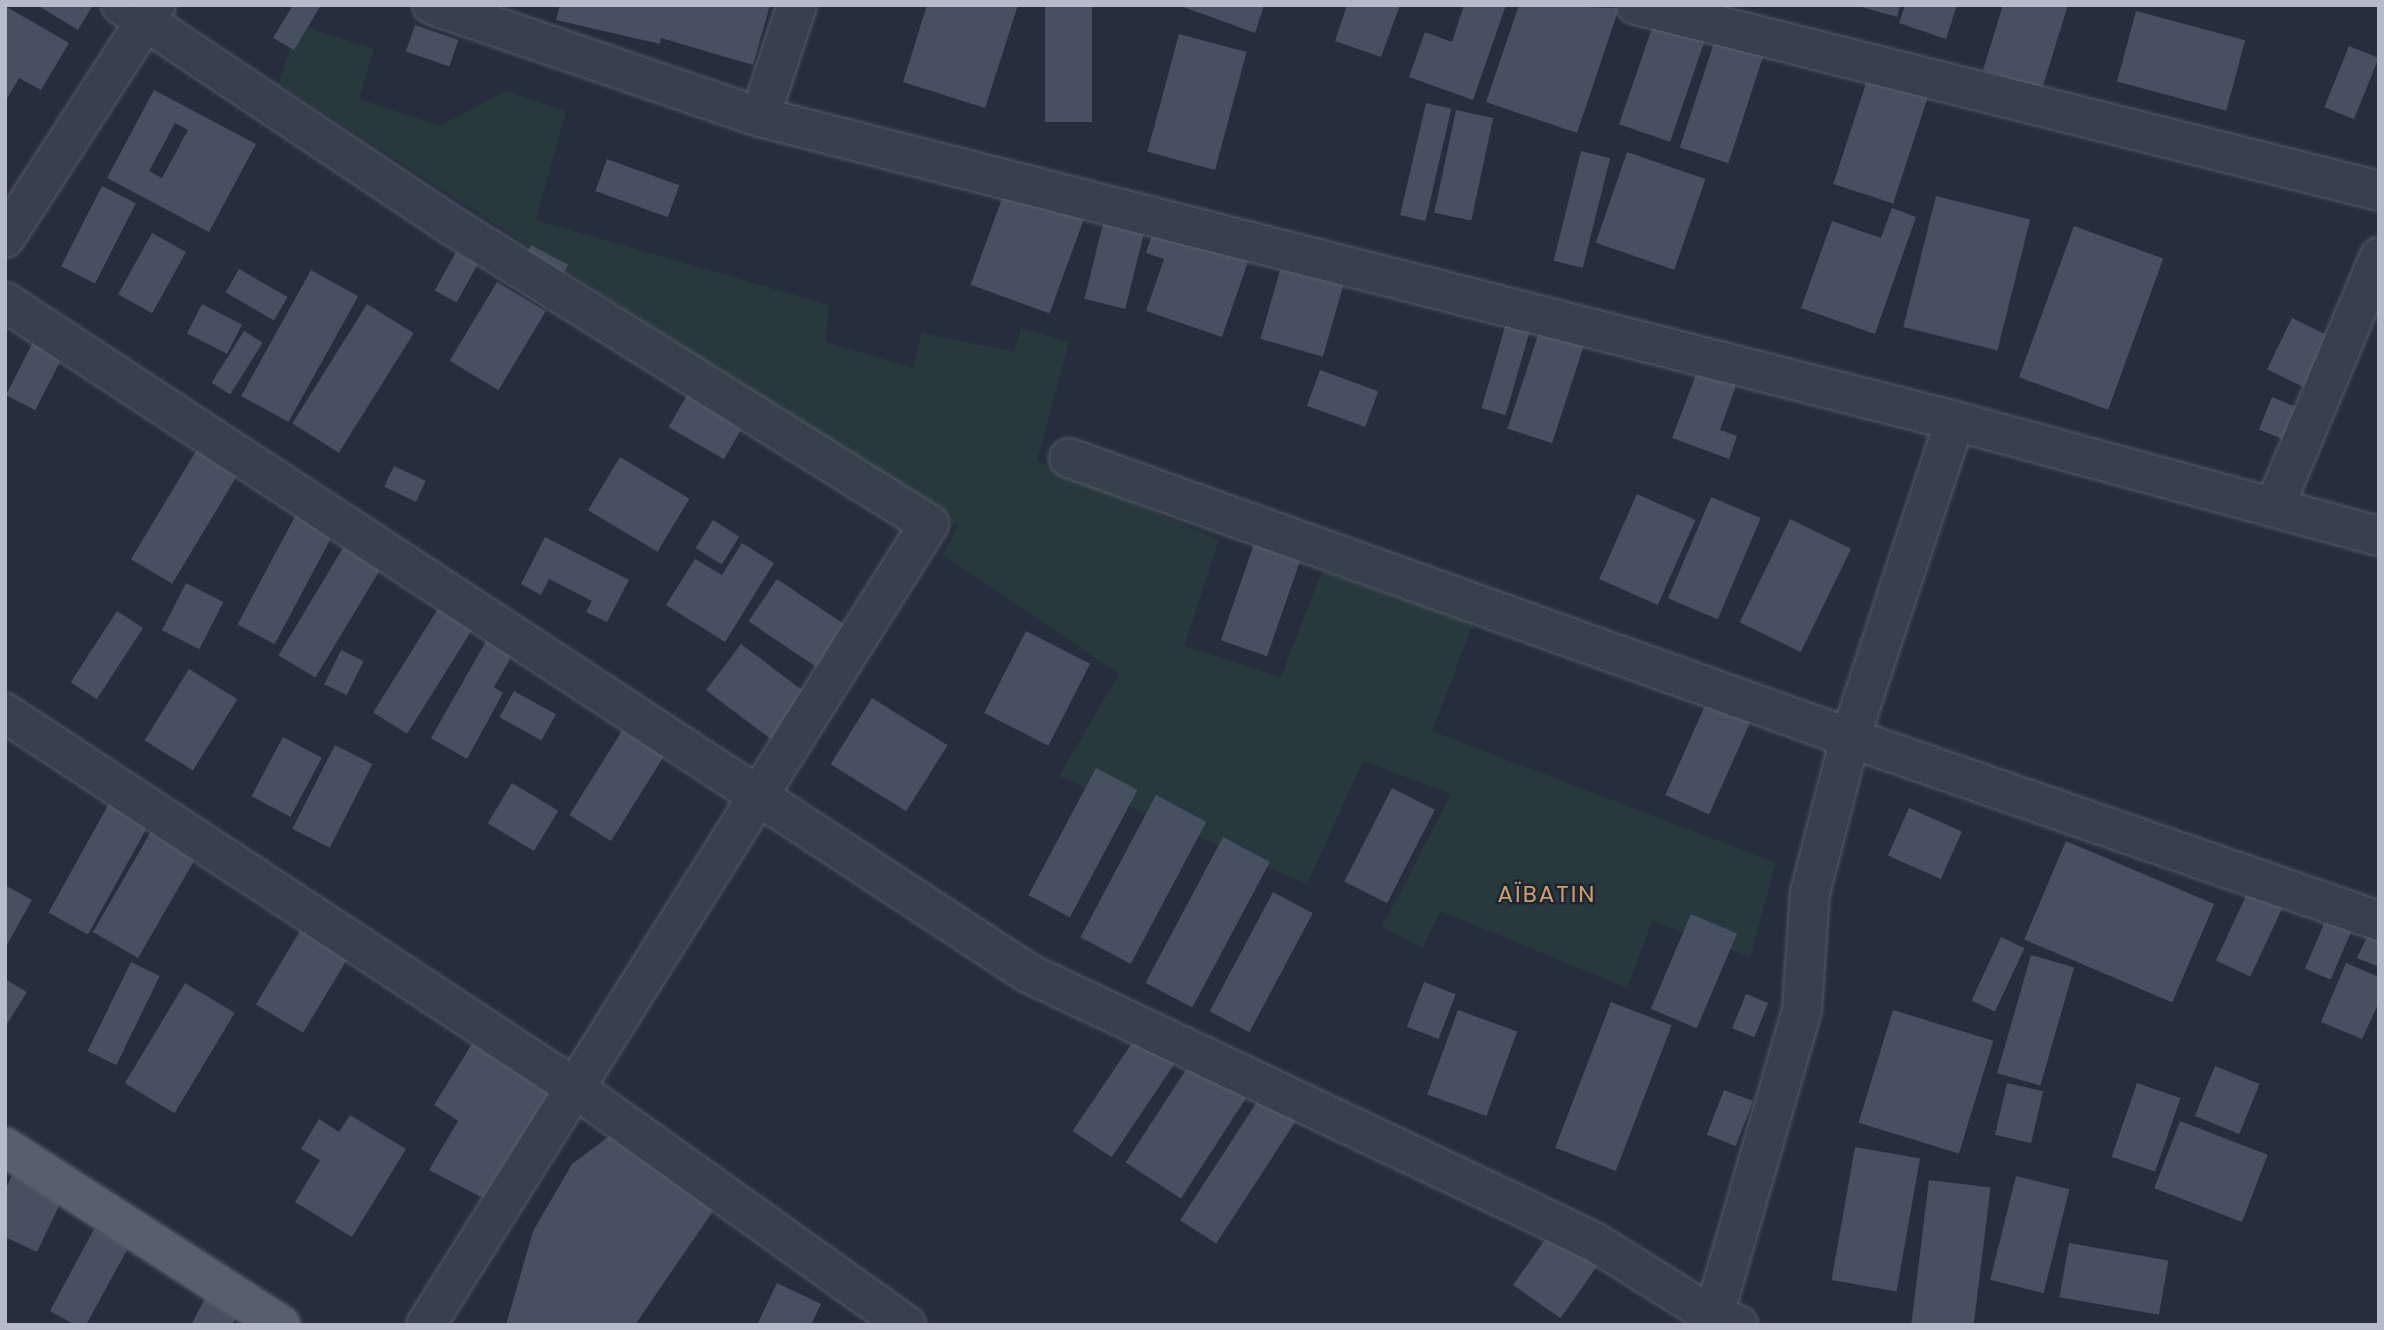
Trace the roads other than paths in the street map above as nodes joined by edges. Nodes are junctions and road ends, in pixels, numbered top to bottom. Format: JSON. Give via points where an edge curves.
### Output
{"nodes":[{"id":1,"x":432,"y":5,"type":"edge"},
{"id":2,"x":797,"y":5,"type":"edge"},
{"id":3,"x":1636,"y":5,"type":"edge"},
{"id":4,"x":141,"y":11,"type":"edge"},
{"id":5,"x":760,"y":117,"type":"junction"},
{"id":6,"x":2379,"y":191,"type":"edge"},
{"id":7,"x":5,"y":238,"type":"edge"},
{"id":8,"x":2379,"y":257,"type":"edge"},
{"id":9,"x":5,"y":302,"type":"edge"},
{"id":10,"x":1955,"y":421,"type":"junction"},
{"id":11,"x":1069,"y":458,"type":"dead end"},
{"id":12,"x":2275,"y":505,"type":"junction"},
{"id":13,"x":2379,"y":536,"type":"edge"},
{"id":14,"x":5,"y":713,"type":"edge"},
{"id":15,"x":1850,"y":738,"type":"junction"},
{"id":16,"x":757,"y":797,"type":"junction"},
{"id":17,"x":2379,"y":920,"type":"edge"},
{"id":18,"x":572,"y":1086,"type":"junction"},
{"id":19,"x":5,"y":1147,"type":"edge"},
{"id":20,"x":1720,"y":1321,"type":"edge"},
{"id":21,"x":281,"y":1325,"type":"edge"},
{"id":22,"x":426,"y":1325,"type":"edge"},
{"id":23,"x":906,"y":1325,"type":"edge"}],
"edges":[{"from":1,"to":5,"type":"street"},
{"from":2,"to":5,"type":"street"},
{"from":3,"to":6,"type":"street"},
{"from":4,"to":7,"type":"street"},
{"from":4,"to":16,"type":"street","via":[[454,227],[929,524]]},
{"from":5,"to":10,"type":"street"},
{"from":8,"to":12,"type":"street"},
{"from":9,"to":16,"type":"street"},
{"from":10,"to":12,"type":"street"},
{"from":10,"to":15,"type":"street"},
{"from":11,"to":15,"type":"street"},
{"from":12,"to":13,"type":"street"},
{"from":14,"to":18,"type":"street"},
{"from":15,"to":17,"type":"street"},
{"from":15,"to":20,"type":"street","via":[[1810,893],[1802,1009]]},
{"from":16,"to":18,"type":"street"},
{"from":16,"to":20,"type":"street","via":[[1028,974],[1583,1237]]},
{"from":18,"to":22,"type":"street"},
{"from":18,"to":23,"type":"street"},
{"from":19,"to":21,"type":"main road"}]}
